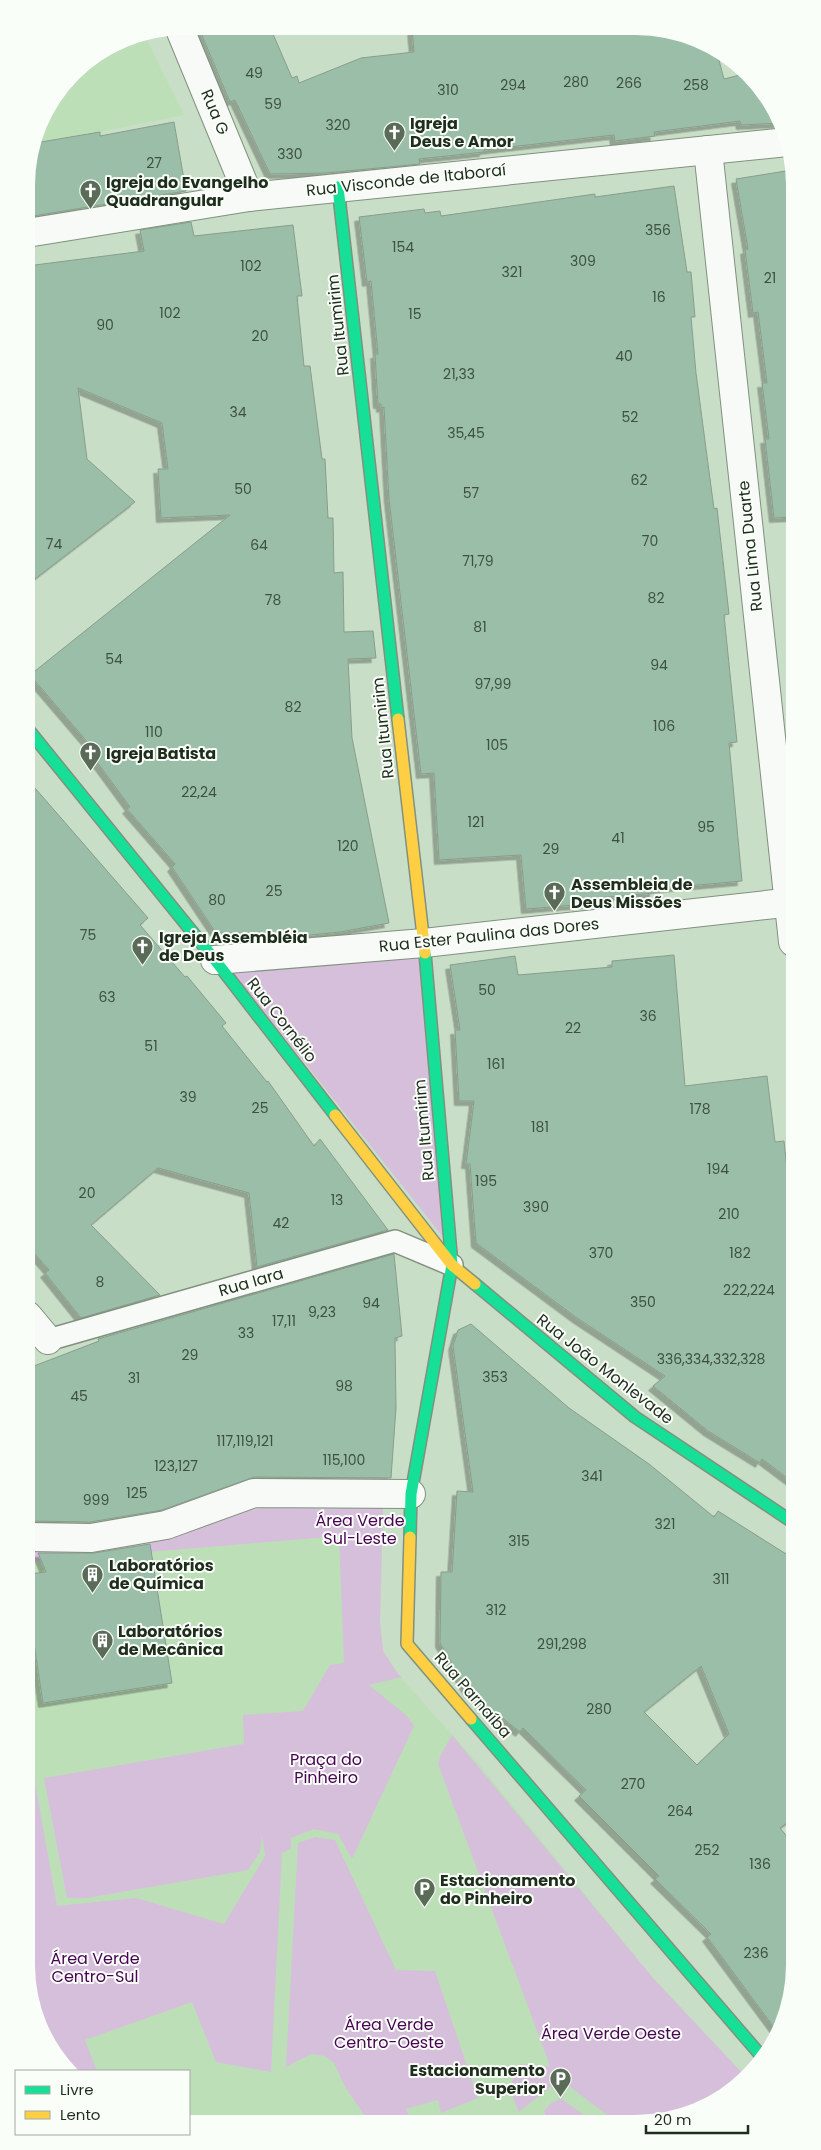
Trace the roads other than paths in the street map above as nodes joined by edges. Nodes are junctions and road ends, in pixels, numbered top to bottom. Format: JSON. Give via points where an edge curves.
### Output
{"nodes":[{"id":1,"x":182,"y":35,"type":"edge"},
{"id":2,"x":780,"y":143,"type":"edge"},
{"id":3,"x":708,"y":150,"type":"junction"},
{"id":4,"x":338,"y":187,"type":"junction"},
{"id":5,"x":249,"y":196,"type":"junction"},
{"id":6,"x":35,"y":232,"type":"edge"},
{"id":7,"x":35,"y":737,"type":"edge"},
{"id":8,"x":786,"y":865,"type":"edge"},
{"id":9,"x":786,"y":902,"type":"edge"},
{"id":10,"x":424,"y":943,"type":"junction"},
{"id":11,"x":215,"y":960,"type":"junction"},
{"id":12,"x":452,"y":1265,"type":"junction"},
{"id":13,"x":35,"y":1324,"type":"edge"},
{"id":14,"x":48,"y":1340,"type":"joint"},
{"id":15,"x":411,"y":1494,"type":"junction"},
{"id":16,"x":786,"y":1518,"type":"edge"},
{"id":17,"x":35,"y":1537,"type":"edge"},
{"id":18,"x":758,"y":2052,"type":"edge"}],
"edges":[{"from":1,"to":5,"type":"street","name":"Rua G"},
{"from":2,"to":3,"type":"street","name":"Rua Visconde de Itaboraí"},
{"from":3,"to":4,"type":"street","name":"Rua Visconde de Itaboraí"},
{"from":3,"to":8,"type":"street","name":"Rua Lima Duarte"},
{"from":4,"to":5,"type":"street","name":"Rua Visconde de Itaboraí"},
{"from":4,"to":10,"type":"street","name":"Rua Itumirim"},
{"from":5,"to":6,"type":"street","name":"Rua Visconde de Itaboraí"},
{"from":7,"to":11,"type":"street","name":"Rua Cornélio"},
{"from":9,"to":10,"type":"street","name":"Rua Ester Paulina das Dores"},
{"from":10,"to":11,"type":"street","name":"Rua Ester Paulina das Dores"},
{"from":10,"to":12,"type":"street","name":"Rua Itumirim"},
{"from":11,"to":12,"type":"street","name":"Rua Cornélio"},
{"from":12,"to":14,"type":"lane","name":"Rua Iara","via":[[396,1241]]},
{"from":12,"to":15,"type":"street","name":"Rua Parnaíba"},
{"from":12,"to":16,"type":"street","name":"Rua João Monlevade","via":[[635,1418]]},
{"from":13,"to":14,"type":"street"},
{"from":15,"to":17,"type":"street","via":[[254,1493],[166,1525],[91,1538]]},
{"from":15,"to":18,"type":"street","name":"Rua Parnaíba","via":[[407,1644]]}]}
